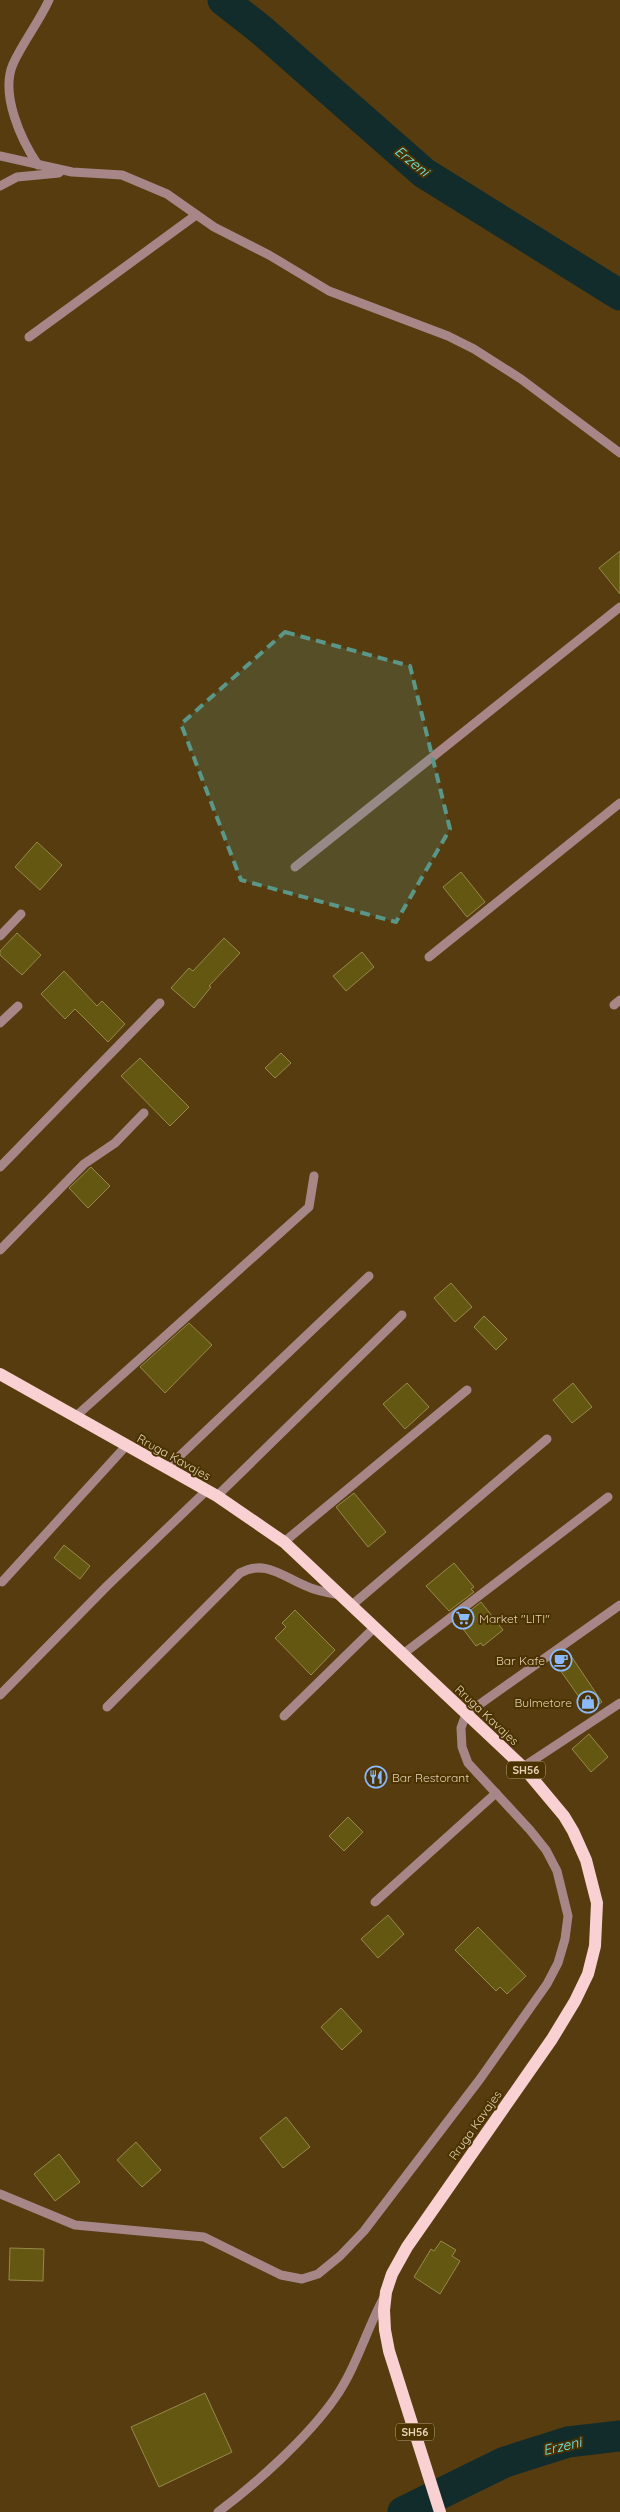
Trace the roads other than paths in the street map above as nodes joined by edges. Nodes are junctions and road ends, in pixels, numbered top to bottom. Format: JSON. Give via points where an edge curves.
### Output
{"nodes":[{"id":1,"x":49,"y":0,"type":"edge"},
{"id":2,"x":0,"y":156,"type":"edge"},
{"id":3,"x":38,"y":165,"type":"junction"},
{"id":4,"x":72,"y":172,"type":"junction"},
{"id":5,"x":0,"y":186,"type":"edge"},
{"id":6,"x":196,"y":215,"type":"junction"},
{"id":7,"x":29,"y":337,"type":"dead end"},
{"id":8,"x":620,"y":453,"type":"edge"},
{"id":9,"x":620,"y":607,"type":"edge"},
{"id":10,"x":620,"y":803,"type":"edge"},
{"id":11,"x":295,"y":867,"type":"dead end"},
{"id":12,"x":21,"y":914,"type":"dead end"},
{"id":13,"x":0,"y":936,"type":"edge"},
{"id":14,"x":429,"y":957,"type":"dead end"},
{"id":15,"x":160,"y":1003,"type":"dead end"},
{"id":16,"x":18,"y":1006,"type":"dead end"},
{"id":17,"x":0,"y":1023,"type":"edge"},
{"id":18,"x":144,"y":1114,"type":"dead end"},
{"id":19,"x":0,"y":1167,"type":"edge"},
{"id":20,"x":314,"y":1176,"type":"dead end"},
{"id":21,"x":0,"y":1250,"type":"edge"},
{"id":22,"x":369,"y":1276,"type":"dead end"},
{"id":23,"x":402,"y":1315,"type":"dead end"},
{"id":24,"x":0,"y":1374,"type":"edge"},
{"id":25,"x":467,"y":1390,"type":"dead end"},
{"id":26,"x":75,"y":1417,"type":"junction"},
{"id":27,"x":547,"y":1439,"type":"dead end"},
{"id":28,"x":126,"y":1446,"type":"junction"},
{"id":29,"x":167,"y":1468,"type":"junction"},
{"id":30,"x":212,"y":1493,"type":"junction"},
{"id":31,"x":608,"y":1497,"type":"dead end"},
{"id":32,"x":284,"y":1542,"type":"junction"},
{"id":33,"x":2,"y":1582,"type":"dead end"},
{"id":34,"x":340,"y":1595,"type":"junction"},
{"id":35,"x":352,"y":1605,"type":"junction"},
{"id":36,"x":620,"y":1605,"type":"edge"},
{"id":37,"x":375,"y":1627,"type":"junction"},
{"id":38,"x":403,"y":1654,"type":"junction"},
{"id":39,"x":0,"y":1695,"type":"edge"},
{"id":40,"x":620,"y":1702,"type":"edge"},
{"id":41,"x":107,"y":1707,"type":"dead end"},
{"id":42,"x":466,"y":1714,"type":"junction"},
{"id":43,"x":284,"y":1716,"type":"dead end"},
{"id":44,"x":523,"y":1767,"type":"junction"},
{"id":45,"x":496,"y":1793,"type":"junction"},
{"id":46,"x":375,"y":1902,"type":"dead end"},
{"id":47,"x":0,"y":2194,"type":"edge"},
{"id":48,"x":386,"y":2292,"type":"junction"},
{"id":49,"x":218,"y":2512,"type":"edge"},
{"id":50,"x":440,"y":2512,"type":"edge"}],
"edges":[{"from":1,"to":3,"type":"street","via":[[13,64],[9,80],[11,102],[22,135]]},
{"from":2,"to":3,"type":"street"},
{"from":3,"to":4,"type":"street"},
{"from":4,"to":5,"type":"street","via":[[17,177]]},
{"from":4,"to":6,"type":"street","via":[[122,175],[167,194]]},
{"from":6,"to":7,"type":"street"},
{"from":6,"to":8,"type":"street","via":[[329,291],[474,349]]},
{"from":9,"to":11,"type":"street"},
{"from":10,"to":14,"type":"street"},
{"from":12,"to":13,"type":"street"},
{"from":15,"to":19,"type":"street"},
{"from":16,"to":17,"type":"street"},
{"from":18,"to":21,"type":"street","via":[[115,1143],[84,1164]]},
{"from":20,"to":26,"type":"street","via":[[309,1207]]},
{"from":22,"to":29,"type":"street"},
{"from":23,"to":30,"type":"street"},
{"from":24,"to":26,"type":"main road","name":"Rruga Kavajes","number":"SH56"},
{"from":25,"to":32,"type":"street"},
{"from":26,"to":28,"type":"main road","name":"Rruga Kavajes","number":"SH56"},
{"from":27,"to":35,"type":"street"},
{"from":28,"to":29,"type":"main road","name":"Rruga Kavajes","number":"SH56"},
{"from":28,"to":33,"type":"street"},
{"from":29,"to":30,"type":"main road","name":"Rruga Kavajes","number":"SH56"},
{"from":30,"to":32,"type":"main road","name":"Rruga Kavajes","number":"SH56"},
{"from":30,"to":39,"type":"street","via":[[107,1586]]},
{"from":31,"to":38,"type":"street"},
{"from":32,"to":34,"type":"main road","name":"Rruga Kavajes","number":"SH56"},
{"from":34,"to":35,"type":"main road","name":"Rruga Kavajes","number":"SH56"},
{"from":34,"to":41,"type":"street","via":[[306,1586],[262,1567],[251,1567],[240,1573]]},
{"from":35,"to":37,"type":"main road","name":"Rruga Kavajes","number":"SH56"},
{"from":36,"to":42,"type":"street"},
{"from":37,"to":38,"type":"main road","name":"Rruga Kavajes","number":"SH56"},
{"from":37,"to":43,"type":"street"},
{"from":38,"to":42,"type":"main road","name":"Rruga Kavajes","number":"SH56"},
{"from":40,"to":44,"type":"street"},
{"from":42,"to":44,"type":"main road","name":"Rruga Kavajes","number":"SH56"},
{"from":42,"to":45,"type":"street","via":[[462,1747],[468,1763]]},
{"from":44,"to":48,"type":"main road","name":"Rruga Kavajes","number":"SH56","via":[[564,1816],[586,1860],[597,1903],[592,1960],[566,2018],[407,2247]]},
{"from":45,"to":46,"type":"street"},
{"from":45,"to":47,"type":"street","via":[[546,1850],[556,1870],[568,1916],[558,1963],[547,1984],[480,2079],[392,2195],[364,2231],[318,2274],[302,2279],[281,2276],[204,2237],[75,2225]]},
{"from":48,"to":49,"type":"street","via":[[335,2398],[281,2457]]},
{"from":48,"to":50,"type":"main road","name":"Rruga Kavajes","number":"SH56","via":[[384,2310],[389,2351]]}]}
